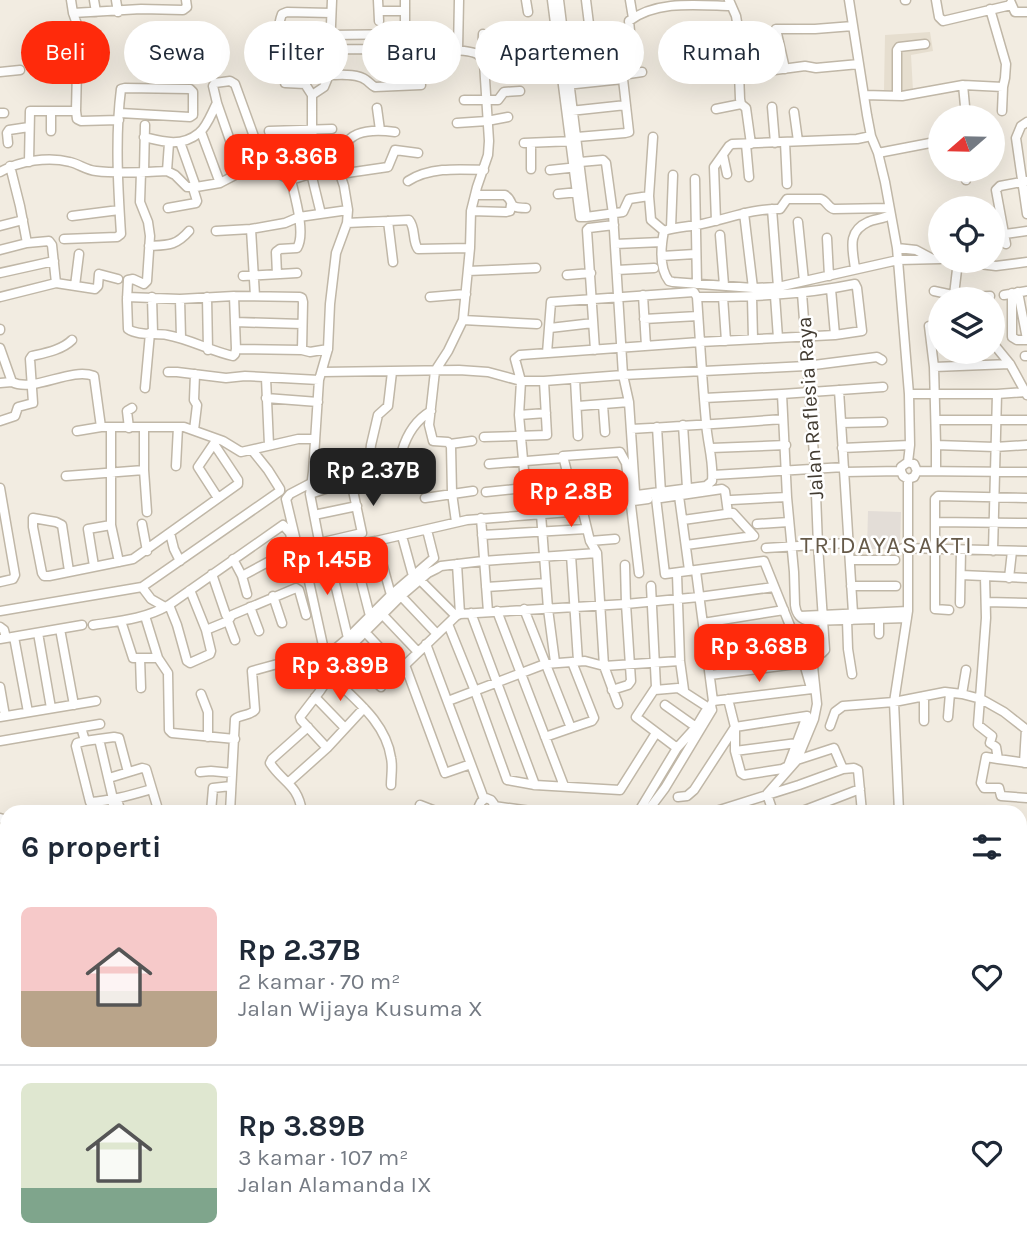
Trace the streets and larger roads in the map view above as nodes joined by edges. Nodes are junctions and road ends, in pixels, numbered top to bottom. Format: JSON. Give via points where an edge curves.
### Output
{"nodes":[{"id":1,"x":71,"y":0,"type":"edge"},
{"id":2,"x":94,"y":0,"type":"edge"},
{"id":3,"x":116,"y":0,"type":"edge"},
{"id":4,"x":163,"y":0,"type":"edge"},
{"id":5,"x":186,"y":0,"type":"edge"},
{"id":6,"x":332,"y":0,"type":"edge"},
{"id":7,"x":379,"y":0,"type":"edge"},
{"id":8,"x":405,"y":0,"type":"edge"},
{"id":9,"x":459,"y":0,"type":"edge"},
{"id":10,"x":526,"y":0,"type":"edge"},
{"id":11,"x":552,"y":0,"type":"edge"},
{"id":12,"x":559,"y":0,"type":"edge"},
{"id":13,"x":586,"y":0,"type":"edge"},
{"id":14,"x":630,"y":0,"type":"edge"},
{"id":15,"x":849,"y":0,"type":"edge"},
{"id":16,"x":936,"y":0,"type":"edge"},
{"id":17,"x":729,"y":3,"type":"edge"},
{"id":18,"x":1011,"y":3,"type":"edge"},
{"id":19,"x":140,"y":5,"type":"edge"},
{"id":20,"x":990,"y":9,"type":"junction"},
{"id":21,"x":164,"y":10,"type":"junction"},
{"id":22,"x":96,"y":12,"type":"junction"},
{"id":23,"x":118,"y":12,"type":"junction"},
{"id":24,"x":528,"y":12,"type":"dead end"},
{"id":25,"x":1027,"y":12,"type":"edge"},
{"id":26,"x":73,"y":13,"type":"junction"},
{"id":27,"x":331,"y":13,"type":"junction"},
{"id":28,"x":633,"y":18,"type":"junction"},
{"id":29,"x":331,"y":21,"type":"edge"},
{"id":30,"x":459,"y":21,"type":"edge"},
{"id":31,"x":556,"y":21,"type":"edge"},
{"id":32,"x":559,"y":21,"type":"edge"},
{"id":33,"x":589,"y":21,"type":"edge"},
{"id":34,"x":630,"y":21,"type":"edge"},
{"id":35,"x":853,"y":26,"type":"junction"},
{"id":36,"x":785,"y":29,"type":"edge"},
{"id":37,"x":925,"y":44,"type":"dead end"},
{"id":38,"x":859,"y":64,"type":"junction"},
{"id":39,"x":785,"y":69,"type":"edge"},
{"id":40,"x":20,"y":70,"type":"dead end"},
{"id":41,"x":0,"y":72,"type":"edge"},
{"id":42,"x":348,"y":75,"type":"edge"},
{"id":43,"x":325,"y":84,"type":"edge"},
{"id":44,"x":485,"y":84,"type":"edge"},
{"id":45,"x":573,"y":84,"type":"edge"},
{"id":46,"x":624,"y":84,"type":"edge"},
{"id":47,"x":421,"y":85,"type":"dead end"},
{"id":48,"x":566,"y":85,"type":"joint"},
{"id":49,"x":963,"y":85,"type":"junction"},
{"id":50,"x":1003,"y":87,"type":"junction"},
{"id":51,"x":520,"y":91,"type":"dead end"},
{"id":52,"x":312,"y":95,"type":"junction"},
{"id":53,"x":864,"y":95,"type":"junction"},
{"id":54,"x":897,"y":96,"type":"junction"},
{"id":55,"x":464,"y":100,"type":"dead end"},
{"id":56,"x":486,"y":100,"type":"junction"},
{"id":57,"x":217,"y":103,"type":"junction"},
{"id":58,"x":741,"y":104,"type":"junction"},
{"id":59,"x":626,"y":105,"type":"junction"},
{"id":60,"x":965,"y":105,"type":"edge"},
{"id":61,"x":1002,"y":105,"type":"edge"},
{"id":62,"x":772,"y":107,"type":"dead end"},
{"id":63,"x":377,"y":108,"type":"dead end"},
{"id":64,"x":716,"y":109,"type":"dead end"},
{"id":65,"x":51,"y":111,"type":"junction"},
{"id":66,"x":76,"y":111,"type":"junction"},
{"id":67,"x":571,"y":111,"type":"junction"},
{"id":68,"x":794,"y":112,"type":"dead end"},
{"id":69,"x":119,"y":117,"type":"junction"},
{"id":70,"x":508,"y":117,"type":"dead end"},
{"id":71,"x":487,"y":121,"type":"junction"},
{"id":72,"x":1027,"y":122,"type":"edge"},
{"id":73,"x":457,"y":123,"type":"dead end"},
{"id":74,"x":145,"y":125,"type":"dead end"},
{"id":75,"x":29,"y":127,"type":"junction"},
{"id":76,"x":312,"y":129,"type":"junction"},
{"id":77,"x":332,"y":129,"type":"dead end"},
{"id":78,"x":380,"y":130,"type":"junction"},
{"id":79,"x":51,"y":131,"type":"dead end"},
{"id":80,"x":269,"y":131,"type":"dead end"},
{"id":81,"x":201,"y":132,"type":"junction"},
{"id":82,"x":395,"y":132,"type":"dead end"},
{"id":83,"x":871,"y":136,"type":"junction"},
{"id":84,"x":144,"y":137,"type":"junction"},
{"id":85,"x":653,"y":137,"type":"dead end"},
{"id":86,"x":575,"y":139,"type":"junction"},
{"id":87,"x":798,"y":141,"type":"junction"},
{"id":88,"x":180,"y":142,"type":"junction"},
{"id":89,"x":785,"y":142,"type":"junction"},
{"id":90,"x":8,"y":143,"type":"dead end"},
{"id":91,"x":169,"y":143,"type":"junction"},
{"id":92,"x":775,"y":143,"type":"junction"},
{"id":93,"x":928,"y":143,"type":"edge"},
{"id":94,"x":748,"y":144,"type":"junction"},
{"id":95,"x":1027,"y":149,"type":"edge"},
{"id":96,"x":1017,"y":152,"type":"junction"},
{"id":97,"x":418,"y":153,"type":"dead end"},
{"id":98,"x":878,"y":153,"type":"junction"},
{"id":99,"x":723,"y":155,"type":"junction"},
{"id":100,"x":29,"y":162,"type":"junction"},
{"id":101,"x":578,"y":165,"type":"junction"},
{"id":102,"x":10,"y":166,"type":"junction"},
{"id":103,"x":265,"y":167,"type":"junction"},
{"id":104,"x":531,"y":169,"type":"dead end"},
{"id":105,"x":484,"y":170,"type":"junction"},
{"id":106,"x":550,"y":170,"type":"dead end"},
{"id":107,"x":0,"y":172,"type":"edge"},
{"id":108,"x":118,"y":172,"type":"junction"},
{"id":109,"x":142,"y":172,"type":"junction"},
{"id":110,"x":167,"y":172,"type":"junction"},
{"id":111,"x":241,"y":172,"type":"junction"},
{"id":112,"x":313,"y":173,"type":"junction"},
{"id":113,"x":339,"y":174,"type":"junction"},
{"id":114,"x":727,"y":174,"type":"dead end"},
{"id":115,"x":673,"y":175,"type":"dead end"},
{"id":116,"x":749,"y":177,"type":"dead end"},
{"id":117,"x":695,"y":179,"type":"dead end"},
{"id":118,"x":291,"y":180,"type":"junction"},
{"id":119,"x":408,"y":181,"type":"dead end"},
{"id":120,"x":1024,"y":182,"type":"edge"},
{"id":121,"x":219,"y":183,"type":"junction"},
{"id":122,"x":787,"y":184,"type":"dead end"},
{"id":123,"x":195,"y":188,"type":"junction"},
{"id":124,"x":580,"y":192,"type":"junction"},
{"id":125,"x":558,"y":194,"type":"dead end"},
{"id":126,"x":475,"y":195,"type":"junction"},
{"id":127,"x":649,"y":196,"type":"junction"},
{"id":128,"x":511,"y":205,"type":"junction"},
{"id":129,"x":168,"y":208,"type":"dead end"},
{"id":130,"x":526,"y":208,"type":"dead end"},
{"id":131,"x":776,"y":209,"type":"junction"},
{"id":132,"x":119,"y":210,"type":"junction"},
{"id":133,"x":348,"y":210,"type":"junction"},
{"id":134,"x":471,"y":211,"type":"junction"},
{"id":135,"x":890,"y":211,"type":"junction"},
{"id":136,"x":744,"y":213,"type":"junction"},
{"id":137,"x":321,"y":214,"type":"junction"},
{"id":138,"x":613,"y":214,"type":"junction"},
{"id":139,"x":1027,"y":214,"type":"edge"},
{"id":140,"x":72,"y":216,"type":"dead end"},
{"id":141,"x":299,"y":217,"type":"junction"},
{"id":142,"x":23,"y":220,"type":"junction"},
{"id":143,"x":388,"y":221,"type":"junction"},
{"id":144,"x":716,"y":221,"type":"junction"},
{"id":145,"x":798,"y":222,"type":"dead end"},
{"id":146,"x":347,"y":223,"type":"junction"},
{"id":147,"x":614,"y":225,"type":"junction"},
{"id":148,"x":695,"y":225,"type":"junction"},
{"id":149,"x":0,"y":226,"type":"edge"},
{"id":150,"x":251,"y":229,"type":"junction"},
{"id":151,"x":668,"y":230,"type":"junction"},
{"id":152,"x":189,"y":231,"type":"dead end"},
{"id":153,"x":216,"y":231,"type":"dead end"},
{"id":154,"x":1027,"y":231,"type":"edge"},
{"id":155,"x":720,"y":235,"type":"dead end"},
{"id":156,"x":827,"y":238,"type":"dead end"},
{"id":157,"x":64,"y":239,"type":"dead end"},
{"id":158,"x":662,"y":242,"type":"junction"},
{"id":159,"x":27,"y":243,"type":"junction"},
{"id":160,"x":615,"y":244,"type":"junction"},
{"id":161,"x":149,"y":246,"type":"junction"},
{"id":162,"x":471,"y":248,"type":"junction"},
{"id":163,"x":897,"y":248,"type":"junction"},
{"id":164,"x":0,"y":250,"type":"edge"},
{"id":165,"x":79,"y":254,"type":"dead end"},
{"id":166,"x":695,"y":254,"type":"junction"},
{"id":167,"x":663,"y":256,"type":"junction"},
{"id":168,"x":928,"y":256,"type":"edge"},
{"id":169,"x":898,"y":260,"type":"junction"},
{"id":170,"x":928,"y":260,"type":"edge"},
{"id":171,"x":54,"y":261,"type":"junction"},
{"id":172,"x":393,"y":262,"type":"dead end"},
{"id":173,"x":1027,"y":262,"type":"edge"},
{"id":174,"x":99,"y":264,"type":"dead end"},
{"id":175,"x":1005,"y":265,"type":"edge"},
{"id":176,"x":536,"y":268,"type":"dead end"},
{"id":177,"x":654,"y":268,"type":"dead end"},
{"id":178,"x":855,"y":269,"type":"junction"},
{"id":179,"x":617,"y":270,"type":"junction"},
{"id":180,"x":468,"y":271,"type":"junction"},
{"id":181,"x":0,"y":273,"type":"edge"},
{"id":182,"x":297,"y":273,"type":"dead end"},
{"id":183,"x":591,"y":273,"type":"junction"},
{"id":184,"x":99,"y":274,"type":"junction"},
{"id":185,"x":277,"y":274,"type":"junction"},
{"id":186,"x":254,"y":275,"type":"junction"},
{"id":187,"x":567,"y":275,"type":"dead end"},
{"id":188,"x":243,"y":276,"type":"dead end"},
{"id":189,"x":829,"y":276,"type":"junction"},
{"id":190,"x":118,"y":279,"type":"dead end"},
{"id":191,"x":804,"y":281,"type":"junction"},
{"id":192,"x":57,"y":283,"type":"junction"},
{"id":193,"x":697,"y":284,"type":"junction"},
{"id":194,"x":724,"y":285,"type":"junction"},
{"id":195,"x":75,"y":286,"type":"junction"},
{"id":196,"x":831,"y":289,"type":"junction"},
{"id":197,"x":777,"y":291,"type":"junction"},
{"id":198,"x":752,"y":292,"type":"junction"},
{"id":199,"x":802,"y":293,"type":"junction"},
{"id":200,"x":1015,"y":293,"type":"edge"},
{"id":201,"x":466,"y":294,"type":"junction"},
{"id":202,"x":643,"y":295,"type":"junction"},
{"id":203,"x":234,"y":296,"type":"junction"},
{"id":204,"x":255,"y":296,"type":"junction"},
{"id":205,"x":618,"y":296,"type":"junction"},
{"id":206,"x":0,"y":297,"type":"edge"},
{"id":207,"x":127,"y":297,"type":"junction"},
{"id":208,"x":152,"y":297,"type":"junction"},
{"id":209,"x":207,"y":297,"type":"junction"},
{"id":210,"x":430,"y":297,"type":"dead end"},
{"id":211,"x":697,"y":297,"type":"junction"},
{"id":212,"x":723,"y":297,"type":"junction"},
{"id":213,"x":180,"y":299,"type":"junction"},
{"id":214,"x":592,"y":299,"type":"junction"},
{"id":215,"x":698,"y":316,"type":"junction"},
{"id":216,"x":644,"y":319,"type":"junction"},
{"id":217,"x":463,"y":320,"type":"junction"},
{"id":218,"x":235,"y":322,"type":"junction"},
{"id":219,"x":593,"y":323,"type":"junction"},
{"id":220,"x":302,"y":324,"type":"junction"},
{"id":221,"x":537,"y":324,"type":"dead end"},
{"id":222,"x":550,"y":328,"type":"junction"},
{"id":223,"x":152,"y":333,"type":"junction"},
{"id":224,"x":835,"y":335,"type":"junction"},
{"id":225,"x":804,"y":336,"type":"junction"},
{"id":226,"x":181,"y":338,"type":"junction"},
{"id":227,"x":778,"y":338,"type":"junction"},
{"id":228,"x":753,"y":339,"type":"junction"},
{"id":229,"x":1027,"y":339,"type":"edge"},
{"id":230,"x":72,"y":340,"type":"dead end"},
{"id":231,"x":726,"y":341,"type":"junction"},
{"id":232,"x":700,"y":342,"type":"junction"},
{"id":233,"x":646,"y":346,"type":"junction"},
{"id":234,"x":0,"y":348,"type":"edge"},
{"id":235,"x":621,"y":348,"type":"junction"},
{"id":236,"x":208,"y":349,"type":"junction"},
{"id":237,"x":236,"y":349,"type":"junction"},
{"id":238,"x":328,"y":349,"type":"junction"},
{"id":239,"x":302,"y":350,"type":"junction"},
{"id":240,"x":595,"y":350,"type":"junction"},
{"id":241,"x":547,"y":353,"type":"junction"},
{"id":242,"x":1005,"y":358,"type":"edge"},
{"id":243,"x":882,"y":360,"type":"dead end"},
{"id":244,"x":934,"y":364,"type":"edge"},
{"id":245,"x":1010,"y":364,"type":"junction"},
{"id":246,"x":806,"y":366,"type":"junction"},
{"id":247,"x":934,"y":367,"type":"junction"},
{"id":248,"x":435,"y":371,"type":"junction"},
{"id":249,"x":701,"y":371,"type":"junction"},
{"id":250,"x":167,"y":372,"type":"dead end"},
{"id":251,"x":392,"y":372,"type":"junction"},
{"id":252,"x":195,"y":374,"type":"junction"},
{"id":253,"x":623,"y":374,"type":"junction"},
{"id":254,"x":320,"y":376,"type":"junction"},
{"id":255,"x":266,"y":378,"type":"junction"},
{"id":256,"x":575,"y":379,"type":"junction"},
{"id":257,"x":521,"y":381,"type":"junction"},
{"id":258,"x":544,"y":381,"type":"junction"},
{"id":259,"x":12,"y":382,"type":"junction"},
{"id":260,"x":0,"y":383,"type":"edge"},
{"id":261,"x":31,"y":383,"type":"junction"},
{"id":262,"x":145,"y":387,"type":"dead end"},
{"id":263,"x":883,"y":387,"type":"dead end"},
{"id":264,"x":839,"y":390,"type":"junction"},
{"id":265,"x":810,"y":392,"type":"junction"},
{"id":266,"x":1026,"y":393,"type":"edge"},
{"id":267,"x":782,"y":394,"type":"junction"},
{"id":268,"x":909,"y":394,"type":"junction"},
{"id":269,"x":935,"y":394,"type":"junction"},
{"id":270,"x":997,"y":394,"type":"junction"},
{"id":271,"x":266,"y":398,"type":"junction"},
{"id":272,"x":704,"y":398,"type":"junction"},
{"id":273,"x":318,"y":402,"type":"junction"},
{"id":274,"x":629,"y":402,"type":"junction"},
{"id":275,"x":603,"y":405,"type":"junction"},
{"id":276,"x":578,"y":406,"type":"junction"},
{"id":277,"x":132,"y":408,"type":"dead end"},
{"id":278,"x":431,"y":411,"type":"junction"},
{"id":279,"x":546,"y":414,"type":"junction"},
{"id":280,"x":519,"y":415,"type":"junction"},
{"id":281,"x":783,"y":419,"type":"junction"},
{"id":282,"x":936,"y":420,"type":"junction"},
{"id":283,"x":1027,"y":420,"type":"edge"},
{"id":284,"x":0,"y":421,"type":"edge"},
{"id":285,"x":995,"y":421,"type":"junction"},
{"id":286,"x":883,"y":422,"type":"dead end"},
{"id":287,"x":841,"y":423,"type":"junction"},
{"id":288,"x":683,"y":425,"type":"junction"},
{"id":289,"x":706,"y":426,"type":"junction"},
{"id":290,"x":101,"y":427,"type":"junction"},
{"id":291,"x":111,"y":427,"type":"junction"},
{"id":292,"x":144,"y":427,"type":"junction"},
{"id":293,"x":178,"y":427,"type":"junction"},
{"id":294,"x":129,"y":428,"type":"junction"},
{"id":295,"x":657,"y":428,"type":"junction"},
{"id":296,"x":631,"y":429,"type":"junction"},
{"id":297,"x":194,"y":430,"type":"junction"},
{"id":298,"x":77,"y":431,"type":"dead end"},
{"id":299,"x":605,"y":432,"type":"dead end"},
{"id":300,"x":521,"y":436,"type":"junction"},
{"id":301,"x":578,"y":436,"type":"dead end"},
{"id":302,"x":484,"y":437,"type":"dead end"},
{"id":303,"x":314,"y":439,"type":"junction"},
{"id":304,"x":215,"y":441,"type":"junction"},
{"id":305,"x":472,"y":441,"type":"dead end"},
{"id":306,"x":450,"y":444,"type":"junction"},
{"id":307,"x":786,"y":444,"type":"junction"},
{"id":308,"x":269,"y":445,"type":"junction"},
{"id":309,"x":910,"y":445,"type":"junction"},
{"id":310,"x":936,"y":445,"type":"junction"},
{"id":311,"x":1027,"y":445,"type":"edge"},
{"id":312,"x":995,"y":447,"type":"junction"},
{"id":313,"x":711,"y":448,"type":"junction"},
{"id":314,"x":842,"y":448,"type":"junction"},
{"id":315,"x":252,"y":450,"type":"junction"},
{"id":316,"x":563,"y":457,"type":"junction"},
{"id":317,"x":523,"y":462,"type":"junction"},
{"id":318,"x":908,"y":463,"type":"junction"},
{"id":319,"x":489,"y":464,"type":"dead end"},
{"id":320,"x":176,"y":466,"type":"dead end"},
{"id":321,"x":815,"y":469,"type":"junction"},
{"id":322,"x":144,"y":470,"type":"junction"},
{"id":323,"x":844,"y":470,"type":"junction"},
{"id":324,"x":786,"y":471,"type":"junction"},
{"id":325,"x":917,"y":471,"type":"junction"},
{"id":326,"x":936,"y":471,"type":"junction"},
{"id":327,"x":112,"y":472,"type":"junction"},
{"id":328,"x":1027,"y":472,"type":"edge"},
{"id":329,"x":994,"y":473,"type":"junction"},
{"id":330,"x":376,"y":475,"type":"junction"},
{"id":331,"x":712,"y":475,"type":"junction"},
{"id":332,"x":66,"y":476,"type":"dead end"},
{"id":333,"x":905,"y":476,"type":"junction"},
{"id":334,"x":628,"y":477,"type":"junction"},
{"id":335,"x":351,"y":481,"type":"junction"},
{"id":336,"x":311,"y":483,"type":"junction"},
{"id":337,"x":570,"y":484,"type":"junction"},
{"id":338,"x":0,"y":488,"type":"edge"},
{"id":339,"x":525,"y":488,"type":"junction"},
{"id":340,"x":687,"y":488,"type":"junction"},
{"id":341,"x":473,"y":491,"type":"dead end"},
{"id":342,"x":486,"y":492,"type":"dead end"},
{"id":343,"x":452,"y":493,"type":"junction"},
{"id":344,"x":310,"y":494,"type":"junction"},
{"id":345,"x":659,"y":496,"type":"junction"},
{"id":346,"x":678,"y":496,"type":"junction"},
{"id":347,"x":787,"y":497,"type":"junction"},
{"id":348,"x":218,"y":498,"type":"junction"},
{"id":349,"x":425,"y":498,"type":"dead end"},
{"id":350,"x":993,"y":498,"type":"junction"},
{"id":351,"x":1027,"y":498,"type":"edge"},
{"id":352,"x":732,"y":500,"type":"dead end"},
{"id":353,"x":630,"y":502,"type":"junction"},
{"id":354,"x":192,"y":505,"type":"dead end"},
{"id":355,"x":358,"y":506,"type":"junction"},
{"id":356,"x":582,"y":510,"type":"junction"},
{"id":357,"x":147,"y":512,"type":"dead end"},
{"id":358,"x":197,"y":513,"type":"junction"},
{"id":359,"x":728,"y":513,"type":"junction"},
{"id":360,"x":541,"y":514,"type":"junction"},
{"id":361,"x":314,"y":515,"type":"junction"},
{"id":362,"x":528,"y":515,"type":"junction"},
{"id":363,"x":481,"y":518,"type":"junction"},
{"id":364,"x":683,"y":520,"type":"junction"},
{"id":365,"x":456,"y":522,"type":"junction"},
{"id":366,"x":789,"y":522,"type":"junction"},
{"id":367,"x":935,"y":522,"type":"junction"},
{"id":368,"x":993,"y":523,"type":"junction"},
{"id":369,"x":1027,"y":523,"type":"edge"},
{"id":370,"x":142,"y":524,"type":"dead end"},
{"id":371,"x":757,"y":524,"type":"dead end"},
{"id":372,"x":111,"y":526,"type":"junction"},
{"id":373,"x":586,"y":529,"type":"junction"},
{"id":374,"x":427,"y":530,"type":"junction"},
{"id":375,"x":542,"y":532,"type":"junction"},
{"id":376,"x":170,"y":533,"type":"junction"},
{"id":377,"x":482,"y":535,"type":"junction"},
{"id":378,"x":402,"y":536,"type":"junction"},
{"id":379,"x":615,"y":539,"type":"dead end"},
{"id":380,"x":376,"y":541,"type":"junction"},
{"id":381,"x":590,"y":541,"type":"junction"},
{"id":382,"x":157,"y":542,"type":"junction"},
{"id":383,"x":848,"y":543,"type":"junction"},
{"id":384,"x":686,"y":545,"type":"junction"},
{"id":385,"x":818,"y":545,"type":"junction"},
{"id":386,"x":352,"y":546,"type":"junction"},
{"id":387,"x":792,"y":547,"type":"junction"},
{"id":388,"x":322,"y":548,"type":"junction"},
{"id":389,"x":766,"y":548,"type":"dead end"},
{"id":390,"x":905,"y":548,"type":"junction"},
{"id":391,"x":174,"y":549,"type":"junction"},
{"id":392,"x":935,"y":550,"type":"junction"},
{"id":393,"x":961,"y":550,"type":"junction"},
{"id":394,"x":147,"y":551,"type":"junction"},
{"id":395,"x":298,"y":551,"type":"junction"},
{"id":396,"x":993,"y":551,"type":"junction"},
{"id":397,"x":1012,"y":551,"type":"junction"},
{"id":398,"x":1027,"y":551,"type":"edge"},
{"id":399,"x":597,"y":553,"type":"junction"},
{"id":400,"x":570,"y":555,"type":"junction"},
{"id":401,"x":544,"y":557,"type":"junction"},
{"id":402,"x":233,"y":559,"type":"junction"},
{"id":403,"x":850,"y":560,"type":"junction"},
{"id":404,"x":895,"y":560,"type":"dead end"},
{"id":405,"x":180,"y":561,"type":"junction"},
{"id":406,"x":483,"y":561,"type":"junction"},
{"id":407,"x":119,"y":562,"type":"junction"},
{"id":408,"x":457,"y":564,"type":"junction"},
{"id":409,"x":625,"y":565,"type":"dead end"},
{"id":410,"x":94,"y":566,"type":"junction"},
{"id":411,"x":692,"y":570,"type":"junction"},
{"id":412,"x":69,"y":571,"type":"junction"},
{"id":413,"x":639,"y":573,"type":"dead end"},
{"id":414,"x":212,"y":574,"type":"junction"},
{"id":415,"x":677,"y":574,"type":"dead end"},
{"id":416,"x":961,"y":575,"type":"junction"},
{"id":417,"x":242,"y":576,"type":"junction"},
{"id":418,"x":985,"y":577,"type":"junction"},
{"id":419,"x":417,"y":578,"type":"junction"},
{"id":420,"x":1009,"y":578,"type":"junction"},
{"id":421,"x":1027,"y":578,"type":"edge"},
{"id":422,"x":0,"y":582,"type":"edge"},
{"id":423,"x":546,"y":583,"type":"junction"},
{"id":424,"x":651,"y":586,"type":"dead end"},
{"id":425,"x":851,"y":586,"type":"junction"},
{"id":426,"x":895,"y":586,"type":"dead end"},
{"id":427,"x":142,"y":587,"type":"junction"},
{"id":428,"x":486,"y":587,"type":"junction"},
{"id":429,"x":774,"y":587,"type":"junction"},
{"id":430,"x":190,"y":590,"type":"junction"},
{"id":431,"x":247,"y":594,"type":"dead end"},
{"id":432,"x":391,"y":595,"type":"junction"},
{"id":433,"x":273,"y":596,"type":"junction"},
{"id":434,"x":401,"y":596,"type":"junction"},
{"id":435,"x":699,"y":597,"type":"junction"},
{"id":436,"x":151,"y":599,"type":"junction"},
{"id":437,"x":677,"y":599,"type":"junction"},
{"id":438,"x":651,"y":601,"type":"junction"},
{"id":439,"x":986,"y":602,"type":"junction"},
{"id":440,"x":960,"y":603,"type":"dead end"},
{"id":441,"x":1027,"y":603,"type":"edge"},
{"id":442,"x":626,"y":604,"type":"junction"},
{"id":443,"x":601,"y":605,"type":"junction"},
{"id":444,"x":167,"y":606,"type":"junction"},
{"id":445,"x":573,"y":606,"type":"junction"},
{"id":446,"x":250,"y":607,"type":"junction"},
{"id":447,"x":523,"y":609,"type":"junction"},
{"id":448,"x":548,"y":609,"type":"junction"},
{"id":449,"x":784,"y":610,"type":"junction"},
{"id":450,"x":949,"y":610,"type":"dead end"},
{"id":451,"x":0,"y":611,"type":"edge"},
{"id":452,"x":493,"y":612,"type":"junction"},
{"id":453,"x":471,"y":613,"type":"junction"},
{"id":454,"x":382,"y":614,"type":"junction"},
{"id":455,"x":306,"y":615,"type":"dead end"},
{"id":456,"x":458,"y":615,"type":"junction"},
{"id":457,"x":905,"y":615,"type":"junction"},
{"id":458,"x":147,"y":616,"type":"junction"},
{"id":459,"x":370,"y":616,"type":"junction"},
{"id":460,"x":227,"y":618,"type":"junction"},
{"id":461,"x":823,"y":618,"type":"junction"},
{"id":462,"x":851,"y":618,"type":"junction"},
{"id":463,"x":879,"y":619,"type":"junction"},
{"id":464,"x":121,"y":621,"type":"junction"},
{"id":465,"x":282,"y":623,"type":"dead end"},
{"id":466,"x":448,"y":624,"type":"junction"},
{"id":467,"x":703,"y":624,"type":"junction"},
{"id":468,"x":82,"y":625,"type":"dead end"},
{"id":469,"x":93,"y":625,"type":"dead end"},
{"id":470,"x":0,"y":627,"type":"edge"},
{"id":471,"x":60,"y":629,"type":"junction"},
{"id":472,"x":206,"y":630,"type":"junction"},
{"id":473,"x":259,"y":631,"type":"dead end"},
{"id":474,"x":365,"y":632,"type":"junction"},
{"id":475,"x":38,"y":633,"type":"junction"},
{"id":476,"x":437,"y":634,"type":"junction"},
{"id":477,"x":879,"y":634,"type":"dead end"},
{"id":478,"x":793,"y":636,"type":"junction"},
{"id":479,"x":7,"y":638,"type":"edge"},
{"id":480,"x":235,"y":639,"type":"dead end"},
{"id":481,"x":351,"y":641,"type":"junction"},
{"id":482,"x":426,"y":644,"type":"junction"},
{"id":483,"x":706,"y":650,"type":"junction"},
{"id":484,"x":346,"y":652,"type":"junction"},
{"id":485,"x":418,"y":652,"type":"junction"},
{"id":486,"x":158,"y":658,"type":"junction"},
{"id":487,"x":140,"y":659,"type":"junction"},
{"id":488,"x":324,"y":659,"type":"junction"},
{"id":489,"x":575,"y":661,"type":"junction"},
{"id":490,"x":680,"y":661,"type":"junction"},
{"id":491,"x":306,"y":662,"type":"dead end"},
{"id":492,"x":339,"y":662,"type":"junction"},
{"id":493,"x":555,"y":662,"type":"junction"},
{"id":494,"x":655,"y":662,"type":"junction"},
{"id":495,"x":281,"y":663,"type":"dead end"},
{"id":496,"x":804,"y":663,"type":"junction"},
{"id":497,"x":395,"y":664,"type":"dead end"},
{"id":498,"x":545,"y":664,"type":"junction"},
{"id":499,"x":629,"y":664,"type":"junction"},
{"id":500,"x":604,"y":666,"type":"junction"},
{"id":501,"x":966,"y":670,"type":"dead end"},
{"id":502,"x":521,"y":673,"type":"junction"},
{"id":503,"x":852,"y":674,"type":"dead end"},
{"id":504,"x":330,"y":675,"type":"junction"},
{"id":505,"x":710,"y":675,"type":"junction"},
{"id":506,"x":498,"y":682,"type":"junction"},
{"id":507,"x":0,"y":687,"type":"edge"},
{"id":508,"x":381,"y":687,"type":"dead end"},
{"id":509,"x":141,"y":688,"type":"dead end"},
{"id":510,"x":812,"y":689,"type":"junction"},
{"id":511,"x":612,"y":690,"type":"junction"},
{"id":512,"x":655,"y":690,"type":"junction"},
{"id":513,"x":684,"y":690,"type":"junction"},
{"id":514,"x":474,"y":691,"type":"junction"},
{"id":515,"x":950,"y":693,"type":"junction"},
{"id":516,"x":201,"y":694,"type":"dead end"},
{"id":517,"x":962,"y":694,"type":"junction"},
{"id":518,"x":924,"y":696,"type":"junction"},
{"id":519,"x":315,"y":697,"type":"junction"},
{"id":520,"x":728,"y":699,"type":"junction"},
{"id":521,"x":981,"y":699,"type":"junction"},
{"id":522,"x":96,"y":701,"type":"dead end"},
{"id":523,"x":448,"y":701,"type":"junction"},
{"id":524,"x":894,"y":702,"type":"junction"},
{"id":525,"x":618,"y":704,"type":"dead end"},
{"id":526,"x":74,"y":705,"type":"junction"},
{"id":527,"x":665,"y":705,"type":"dead end"},
{"id":528,"x":711,"y":706,"type":"junction"},
{"id":529,"x":51,"y":708,"type":"junction"},
{"id":530,"x":363,"y":708,"type":"junction"},
{"id":531,"x":28,"y":712,"type":"junction"},
{"id":532,"x":807,"y":716,"type":"junction"},
{"id":533,"x":3,"y":717,"type":"edge"},
{"id":534,"x":948,"y":717,"type":"dead end"},
{"id":535,"x":924,"y":721,"type":"dead end"},
{"id":536,"x":100,"y":724,"type":"dead end"},
{"id":537,"x":830,"y":726,"type":"dead end"},
{"id":538,"x":82,"y":727,"type":"junction"},
{"id":539,"x":307,"y":727,"type":"junction"},
{"id":540,"x":696,"y":727,"type":"junction"},
{"id":541,"x":735,"y":727,"type":"junction"},
{"id":542,"x":570,"y":728,"type":"junction"},
{"id":543,"x":345,"y":729,"type":"junction"},
{"id":544,"x":1027,"y":730,"type":"edge"},
{"id":545,"x":656,"y":733,"type":"junction"},
{"id":546,"x":208,"y":737,"type":"junction"},
{"id":547,"x":545,"y":737,"type":"junction"},
{"id":548,"x":99,"y":739,"type":"junction"},
{"id":549,"x":235,"y":739,"type":"junction"},
{"id":550,"x":85,"y":740,"type":"junction"},
{"id":551,"x":0,"y":741,"type":"edge"},
{"id":552,"x":797,"y":743,"type":"junction"},
{"id":553,"x":327,"y":748,"type":"junction"},
{"id":554,"x":677,"y":748,"type":"junction"},
{"id":555,"x":735,"y":751,"type":"junction"},
{"id":556,"x":999,"y":759,"type":"junction"},
{"id":557,"x":797,"y":760,"type":"junction"},
{"id":558,"x":1025,"y":763,"type":"edge"},
{"id":559,"x":471,"y":764,"type":"junction"},
{"id":560,"x":843,"y":769,"type":"junction"},
{"id":561,"x":128,"y":772,"type":"junction"},
{"id":562,"x":200,"y":772,"type":"dead end"},
{"id":563,"x":216,"y":772,"type":"junction"},
{"id":564,"x":232,"y":773,"type":"junction"},
{"id":565,"x":109,"y":778,"type":"junction"},
{"id":566,"x":289,"y":782,"type":"junction"},
{"id":567,"x":391,"y":785,"type":"dead end"},
{"id":568,"x":535,"y":785,"type":"junction"},
{"id":569,"x":231,"y":786,"type":"junction"},
{"id":570,"x":564,"y":786,"type":"junction"},
{"id":571,"x":216,"y":787,"type":"junction"},
{"id":572,"x":152,"y":789,"type":"junction"},
{"id":573,"x":860,"y":789,"type":"junction"},
{"id":574,"x":767,"y":794,"type":"junction"},
{"id":575,"x":678,"y":797,"type":"dead end"},
{"id":576,"x":1027,"y":798,"type":"edge"},
{"id":577,"x":115,"y":799,"type":"junction"},
{"id":578,"x":484,"y":799,"type":"junction"},
{"id":579,"x":114,"y":805,"type":"edge"},
{"id":580,"x":118,"y":805,"type":"edge"},
{"id":581,"x":156,"y":805,"type":"edge"},
{"id":582,"x":211,"y":805,"type":"edge"},
{"id":583,"x":230,"y":805,"type":"edge"},
{"id":584,"x":300,"y":805,"type":"edge"},
{"id":585,"x":481,"y":805,"type":"edge"},
{"id":586,"x":492,"y":805,"type":"edge"},
{"id":587,"x":647,"y":805,"type":"edge"},
{"id":588,"x":649,"y":805,"type":"edge"},
{"id":589,"x":734,"y":805,"type":"edge"},
{"id":590,"x":771,"y":805,"type":"edge"},
{"id":591,"x":818,"y":805,"type":"edge"},
{"id":592,"x":861,"y":805,"type":"edge"},
{"id":593,"x":899,"y":805,"type":"edge"}],
"edges":[{"from":1,"to":26,"type":"street"},
{"from":2,"to":22,"type":"street"},
{"from":3,"to":23,"type":"street"},
{"from":4,"to":21,"type":"street"},
{"from":5,"to":21,"type":"street","via":[[185,10]]},
{"from":6,"to":27,"type":"street"},
{"from":7,"to":8,"type":"street","via":[[379,16],[405,16]]},
{"from":9,"to":30,"type":"street"},
{"from":10,"to":24,"type":"street"},
{"from":11,"to":31,"type":"street"},
{"from":12,"to":32,"type":"street"},
{"from":13,"to":33,"type":"street"},
{"from":14,"to":28,"type":"street"},
{"from":15,"to":35,"type":"street"},
{"from":16,"to":20,"type":"street","via":[[943,21]]},
{"from":17,"to":28,"type":"street","via":[[653,8]]},
{"from":17,"to":58,"type":"street","via":[[737,22]]},
{"from":18,"to":20,"type":"street"},
{"from":18,"to":25,"type":"street","via":[[1015,12]]},
{"from":19,"to":21,"type":"street"},
{"from":19,"to":23,"type":"street"},
{"from":20,"to":50,"type":"street","via":[[1005,56]]},
{"from":22,"to":23,"type":"street"},
{"from":22,"to":26,"type":"street"},
{"from":26,"to":66,"type":"street","via":[[78,27]]},
{"from":27,"to":29,"type":"street"},
{"from":27,"to":52,"type":"street","via":[[287,12],[280,18],[285,83],[305,84]]},
{"from":28,"to":34,"type":"street"},
{"from":35,"to":36,"type":"street"},
{"from":35,"to":38,"type":"street"},
{"from":37,"to":54,"type":"street","via":[[897,50]]},
{"from":38,"to":39,"type":"street"},
{"from":38,"to":53,"type":"street"},
{"from":40,"to":41,"type":"street"},
{"from":42,"to":47,"type":"street","via":[[375,87]]},
{"from":43,"to":52,"type":"street"},
{"from":44,"to":56,"type":"street"},
{"from":45,"to":48,"type":"street"},
{"from":46,"to":59,"type":"street"},
{"from":48,"to":67,"type":"street"},
{"from":49,"to":50,"type":"street"},
{"from":49,"to":54,"type":"street"},
{"from":49,"to":60,"type":"street"},
{"from":50,"to":61,"type":"street"},
{"from":51,"to":56,"type":"street"},
{"from":52,"to":76,"type":"street"},
{"from":53,"to":54,"type":"street"},
{"from":53,"to":83,"type":"street"},
{"from":55,"to":56,"type":"street"},
{"from":56,"to":71,"type":"street"},
{"from":57,"to":81,"type":"street"},
{"from":57,"to":103,"type":"street","via":[[213,85],[235,84]]},
{"from":57,"to":111,"type":"street"},
{"from":58,"to":64,"type":"street"},
{"from":58,"to":94,"type":"street","via":[[747,107]]},
{"from":59,"to":67,"type":"street"},
{"from":59,"to":86,"type":"street","via":[[629,130],[625,133]]},
{"from":62,"to":92,"type":"street"},
{"from":63,"to":78,"type":"street"},
{"from":65,"to":66,"type":"street"},
{"from":65,"to":75,"type":"street","via":[[30,111]]},
{"from":65,"to":79,"type":"street"},
{"from":66,"to":69,"type":"street","via":[[79,121]]},
{"from":67,"to":86,"type":"street"},
{"from":68,"to":87,"type":"street"},
{"from":69,"to":69,"type":"street","via":[[190,117],[193,92],[123,88]]},
{"from":69,"to":108,"type":"street"},
{"from":70,"to":71,"type":"street"},
{"from":71,"to":73,"type":"street"},
{"from":71,"to":105,"type":"street"},
{"from":72,"to":96,"type":"street","via":[[1017,134]]},
{"from":74,"to":84,"type":"street"},
{"from":75,"to":90,"type":"street","via":[[9,130]]},
{"from":75,"to":100,"type":"street"},
{"from":76,"to":77,"type":"street"},
{"from":76,"to":80,"type":"street"},
{"from":76,"to":112,"type":"street"},
{"from":78,"to":82,"type":"street"},
{"from":78,"to":113,"type":"street","via":[[361,133],[346,144]]},
{"from":81,"to":88,"type":"street"},
{"from":81,"to":121,"type":"street"},
{"from":83,"to":87,"type":"street"},
{"from":83,"to":98,"type":"street"},
{"from":84,"to":91,"type":"street"},
{"from":84,"to":109,"type":"street"},
{"from":85,"to":127,"type":"street"},
{"from":86,"to":101,"type":"street"},
{"from":86,"to":104,"type":"street","via":[[528,143]]},
{"from":87,"to":89,"type":"street"},
{"from":88,"to":91,"type":"street"},
{"from":88,"to":123,"type":"street"},
{"from":89,"to":92,"type":"street"},
{"from":89,"to":122,"type":"street"},
{"from":91,"to":110,"type":"street"},
{"from":92,"to":94,"type":"street"},
{"from":93,"to":98,"type":"street"},
{"from":94,"to":99,"type":"street","via":[[732,144]]},
{"from":94,"to":116,"type":"street"},
{"from":95,"to":96,"type":"street"},
{"from":96,"to":120,"type":"street"},
{"from":97,"to":113,"type":"street","via":[[395,150],[388,166]]},
{"from":98,"to":135,"type":"street"},
{"from":99,"to":114,"type":"street"},
{"from":99,"to":144,"type":"street","via":[[714,167]]},
{"from":100,"to":102,"type":"street"},
{"from":100,"to":108,"type":"street","via":[[64,160],[92,171]]},
{"from":101,"to":106,"type":"street"},
{"from":101,"to":124,"type":"street"},
{"from":101,"to":138,"type":"street","via":[[605,161]]},
{"from":102,"to":107,"type":"street"},
{"from":102,"to":142,"type":"street"},
{"from":103,"to":111,"type":"street"},
{"from":103,"to":118,"type":"street"},
{"from":105,"to":119,"type":"street","via":[[425,173]]},
{"from":105,"to":126,"type":"street"},
{"from":108,"to":109,"type":"street"},
{"from":108,"to":132,"type":"street"},
{"from":109,"to":110,"type":"street"},
{"from":109,"to":161,"type":"street","via":[[140,202],[148,222]]},
{"from":110,"to":123,"type":"street"},
{"from":111,"to":121,"type":"street"},
{"from":112,"to":113,"type":"street"},
{"from":112,"to":118,"type":"street"},
{"from":112,"to":137,"type":"street"},
{"from":113,"to":133,"type":"street"},
{"from":115,"to":151,"type":"street"},
{"from":117,"to":148,"type":"street"},
{"from":118,"to":141,"type":"street"},
{"from":120,"to":139,"type":"street"},
{"from":120,"to":154,"type":"street","via":[[996,190],[1005,239]]},
{"from":121,"to":123,"type":"street"},
{"from":123,"to":129,"type":"street","via":[[196,204]]},
{"from":124,"to":125,"type":"street"},
{"from":124,"to":138,"type":"street","via":[[580,217]]},
{"from":126,"to":128,"type":"street","via":[[505,195]]},
{"from":126,"to":134,"type":"street"},
{"from":127,"to":138,"type":"street","via":[[629,199],[624,212]]},
{"from":127,"to":151,"type":"street","via":[[651,220]]},
{"from":128,"to":130,"type":"street"},
{"from":128,"to":134,"type":"street","via":[[506,212]]},
{"from":131,"to":135,"type":"street","via":[[787,199],[812,199],[825,200],[834,209]]},
{"from":131,"to":136,"type":"street"},
{"from":131,"to":197,"type":"street"},
{"from":132,"to":140,"type":"street"},
{"from":132,"to":157,"type":"street","via":[[119,236]]},
{"from":133,"to":137,"type":"street"},
{"from":133,"to":146,"type":"street"},
{"from":134,"to":162,"type":"street"},
{"from":135,"to":163,"type":"street"},
{"from":135,"to":178,"type":"street","via":[[854,232]]},
{"from":136,"to":144,"type":"street"},
{"from":136,"to":198,"type":"street"},
{"from":137,"to":141,"type":"street"},
{"from":138,"to":147,"type":"street"},
{"from":141,"to":150,"type":"street"},
{"from":141,"to":185,"type":"street","via":[[299,246],[276,252]]},
{"from":142,"to":149,"type":"street"},
{"from":142,"to":159,"type":"street"},
{"from":143,"to":146,"type":"street"},
{"from":143,"to":162,"type":"street","via":[[411,221],[418,249]]},
{"from":143,"to":172,"type":"street"},
{"from":144,"to":148,"type":"street"},
{"from":145,"to":191,"type":"street"},
{"from":146,"to":238,"type":"street","via":[[336,253]]},
{"from":147,"to":160,"type":"street"},
{"from":147,"to":183,"type":"street","via":[[587,229]]},
{"from":148,"to":151,"type":"street"},
{"from":148,"to":166,"type":"street"},
{"from":150,"to":153,"type":"street"},
{"from":150,"to":186,"type":"street"},
{"from":151,"to":158,"type":"street"},
{"from":152,"to":161,"type":"street","via":[[177,243]]},
{"from":155,"to":194,"type":"street"},
{"from":156,"to":189,"type":"street"},
{"from":158,"to":160,"type":"street"},
{"from":158,"to":167,"type":"street"},
{"from":159,"to":164,"type":"street"},
{"from":159,"to":171,"type":"street","via":[[49,240]]},
{"from":160,"to":179,"type":"street"},
{"from":161,"to":207,"type":"street","via":[[146,282],[128,280]]},
{"from":162,"to":180,"type":"street"},
{"from":163,"to":168,"type":"street"},
{"from":163,"to":169,"type":"street"},
{"from":165,"to":195,"type":"street"},
{"from":166,"to":167,"type":"street"},
{"from":166,"to":193,"type":"street"},
{"from":167,"to":193,"type":"street","via":[[669,281]]},
{"from":169,"to":170,"type":"street"},
{"from":169,"to":178,"type":"street"},
{"from":169,"to":268,"type":"street"},
{"from":171,"to":181,"type":"street"},
{"from":171,"to":192,"type":"street"},
{"from":173,"to":175,"type":"street"},
{"from":174,"to":184,"type":"street"},
{"from":176,"to":180,"type":"street"},
{"from":177,"to":179,"type":"street"},
{"from":178,"to":189,"type":"street"},
{"from":179,"to":205,"type":"street"},
{"from":180,"to":201,"type":"street"},
{"from":182,"to":185,"type":"street"},
{"from":183,"to":187,"type":"street"},
{"from":183,"to":214,"type":"street"},
{"from":184,"to":190,"type":"street"},
{"from":184,"to":195,"type":"street","via":[[94,289]]},
{"from":185,"to":186,"type":"street"},
{"from":186,"to":188,"type":"street"},
{"from":186,"to":204,"type":"street"},
{"from":189,"to":191,"type":"street"},
{"from":191,"to":197,"type":"street"},
{"from":192,"to":195,"type":"street"},
{"from":192,"to":206,"type":"street"},
{"from":193,"to":194,"type":"street"},
{"from":194,"to":198,"type":"street"},
{"from":196,"to":199,"type":"street"},
{"from":196,"to":224,"type":"street"},
{"from":196,"to":224,"type":"street","via":[[856,285],[862,331]]},
{"from":197,"to":198,"type":"street"},
{"from":197,"to":199,"type":"street"},
{"from":197,"to":227,"type":"street"},
{"from":198,"to":212,"type":"street"},
{"from":198,"to":228,"type":"street"},
{"from":199,"to":225,"type":"street","name":"Jalan Raflesia Raya"},
{"from":200,"to":229,"type":"street"},
{"from":200,"to":229,"type":"street","via":[[1012,337]]},
{"from":201,"to":210,"type":"street"},
{"from":201,"to":217,"type":"street"},
{"from":202,"to":205,"type":"street"},
{"from":202,"to":211,"type":"street","via":[[694,292]]},
{"from":202,"to":216,"type":"street"},
{"from":203,"to":204,"type":"street"},
{"from":203,"to":209,"type":"street"},
{"from":203,"to":218,"type":"street"},
{"from":204,"to":220,"type":"street","via":[[301,298]]},
{"from":205,"to":214,"type":"street"},
{"from":205,"to":235,"type":"street"},
{"from":207,"to":208,"type":"street"},
{"from":207,"to":223,"type":"street","via":[[128,328]]},
{"from":208,"to":213,"type":"street"},
{"from":208,"to":223,"type":"street"},
{"from":209,"to":213,"type":"street"},
{"from":209,"to":236,"type":"street"},
{"from":211,"to":212,"type":"street"},
{"from":211,"to":215,"type":"street"},
{"from":212,"to":231,"type":"street"},
{"from":213,"to":226,"type":"street"},
{"from":214,"to":219,"type":"street"},
{"from":214,"to":222,"type":"street","via":[[550,302]]},
{"from":215,"to":216,"type":"street"},
{"from":215,"to":232,"type":"street"},
{"from":216,"to":233,"type":"street"},
{"from":217,"to":221,"type":"street"},
{"from":217,"to":248,"type":"street"},
{"from":218,"to":220,"type":"street"},
{"from":218,"to":237,"type":"street"},
{"from":219,"to":222,"type":"street"},
{"from":219,"to":240,"type":"street"},
{"from":220,"to":239,"type":"street"},
{"from":222,"to":241,"type":"street"},
{"from":223,"to":226,"type":"street"},
{"from":223,"to":262,"type":"street"},
{"from":224,"to":225,"type":"street"},
{"from":225,"to":227,"type":"street"},
{"from":225,"to":246,"type":"street","name":"Jalan Raflesia Raya"},
{"from":226,"to":236,"type":"street"},
{"from":227,"to":228,"type":"street"},
{"from":228,"to":231,"type":"street"},
{"from":230,"to":261,"type":"street","via":[[54,351],[32,356]]},
{"from":231,"to":232,"type":"street"},
{"from":232,"to":233,"type":"street"},
{"from":232,"to":249,"type":"street"},
{"from":233,"to":235,"type":"street"},
{"from":234,"to":259,"type":"street"},
{"from":235,"to":240,"type":"street"},
{"from":235,"to":253,"type":"street"},
{"from":236,"to":237,"type":"street","via":[[233,356]]},
{"from":237,"to":239,"type":"street"},
{"from":238,"to":239,"type":"street"},
{"from":238,"to":254,"type":"street"},
{"from":240,"to":241,"type":"street"},
{"from":241,"to":257,"type":"street","via":[[515,359]]},
{"from":242,"to":245,"type":"street"},
{"from":243,"to":246,"type":"street","via":[[877,356]]},
{"from":244,"to":247,"type":"street"},
{"from":245,"to":247,"type":"street"},
{"from":245,"to":266,"type":"street"},
{"from":246,"to":249,"type":"street"},
{"from":246,"to":265,"type":"street","name":"Jalan Raflesia Raya"},
{"from":247,"to":269,"type":"street"},
{"from":248,"to":251,"type":"street"},
{"from":248,"to":257,"type":"street","via":[[488,372]]},
{"from":248,"to":278,"type":"street"},
{"from":249,"to":253,"type":"street"},
{"from":249,"to":272,"type":"street"},
{"from":250,"to":252,"type":"street"},
{"from":251,"to":254,"type":"street"},
{"from":251,"to":330,"type":"street","via":[[388,406],[378,415],[371,445]]},
{"from":252,"to":255,"type":"street"},
{"from":252,"to":297,"type":"street"},
{"from":253,"to":256,"type":"street"},
{"from":253,"to":274,"type":"street"},
{"from":254,"to":255,"type":"street"},
{"from":254,"to":273,"type":"street"},
{"from":255,"to":271,"type":"street"},
{"from":256,"to":258,"type":"street"},
{"from":256,"to":276,"type":"street"},
{"from":257,"to":258,"type":"street"},
{"from":257,"to":280,"type":"street"},
{"from":258,"to":279,"type":"street"},
{"from":259,"to":260,"type":"street"},
{"from":259,"to":261,"type":"street"},
{"from":261,"to":284,"type":"street","via":[[33,403],[18,407],[15,416]]},
{"from":261,"to":290,"type":"street","via":[[80,374],[94,376]]},
{"from":263,"to":264,"type":"street"},
{"from":264,"to":265,"type":"street"},
{"from":264,"to":287,"type":"street"},
{"from":265,"to":267,"type":"street"},
{"from":265,"to":321,"type":"street","name":"Jalan Raflesia Raya"},
{"from":266,"to":270,"type":"street"},
{"from":267,"to":272,"type":"street"},
{"from":267,"to":281,"type":"street"},
{"from":268,"to":269,"type":"street"},
{"from":268,"to":309,"type":"street"},
{"from":269,"to":270,"type":"street"},
{"from":269,"to":282,"type":"street"},
{"from":270,"to":285,"type":"street"},
{"from":271,"to":273,"type":"street"},
{"from":271,"to":308,"type":"street"},
{"from":272,"to":289,"type":"street"},
{"from":273,"to":303,"type":"street"},
{"from":274,"to":275,"type":"street"},
{"from":274,"to":296,"type":"street"},
{"from":275,"to":276,"type":"street"},
{"from":275,"to":299,"type":"street"},
{"from":276,"to":301,"type":"street"},
{"from":277,"to":294,"type":"street","via":[[127,411]]},
{"from":278,"to":306,"type":"street","via":[[432,440]]},
{"from":278,"to":330,"type":"street","via":[[414,424],[402,450],[399,473]]},
{"from":279,"to":280,"type":"street"},
{"from":279,"to":300,"type":"street","via":[[547,435]]},
{"from":280,"to":300,"type":"street"},
{"from":281,"to":289,"type":"street"},
{"from":281,"to":307,"type":"street"},
{"from":282,"to":285,"type":"street"},
{"from":282,"to":310,"type":"street"},
{"from":283,"to":285,"type":"street"},
{"from":285,"to":312,"type":"street"},
{"from":286,"to":287,"type":"street"},
{"from":287,"to":314,"type":"street"},
{"from":288,"to":289,"type":"street"},
{"from":288,"to":295,"type":"street"},
{"from":288,"to":340,"type":"street"},
{"from":289,"to":313,"type":"street"},
{"from":290,"to":291,"type":"street"},
{"from":290,"to":298,"type":"street"},
{"from":291,"to":294,"type":"street"},
{"from":291,"to":327,"type":"street"},
{"from":292,"to":293,"type":"street"},
{"from":292,"to":294,"type":"street"},
{"from":292,"to":322,"type":"street"},
{"from":293,"to":297,"type":"street"},
{"from":293,"to":320,"type":"street"},
{"from":295,"to":296,"type":"street"},
{"from":295,"to":345,"type":"street"},
{"from":296,"to":345,"type":"street","via":[[635,493]]},
{"from":297,"to":304,"type":"street"},
{"from":300,"to":302,"type":"street"},
{"from":300,"to":317,"type":"street"},
{"from":303,"to":308,"type":"street"},
{"from":303,"to":336,"type":"street"},
{"from":304,"to":315,"type":"street","via":[[241,452]]},
{"from":304,"to":348,"type":"street","via":[[199,470]]},
{"from":304,"to":348,"type":"street","via":[[239,482]]},
{"from":305,"to":306,"type":"street"},
{"from":306,"to":343,"type":"street"},
{"from":307,"to":313,"type":"street"},
{"from":307,"to":324,"type":"street"},
{"from":308,"to":315,"type":"street"},
{"from":309,"to":314,"type":"street"},
{"from":309,"to":318,"type":"street"},
{"from":310,"to":312,"type":"street"},
{"from":310,"to":326,"type":"street"},
{"from":311,"to":312,"type":"street"},
{"from":312,"to":329,"type":"street"},
{"from":313,"to":331,"type":"street"},
{"from":314,"to":323,"type":"street"},
{"from":315,"to":405,"type":"street","via":[[280,490]]},
{"from":316,"to":317,"type":"street"},
{"from":316,"to":334,"type":"street","via":[[620,452]]},
{"from":316,"to":337,"type":"street"},
{"from":317,"to":319,"type":"street"},
{"from":317,"to":339,"type":"street"},
{"from":318,"to":325,"type":"street"},
{"from":318,"to":333,"type":"street","via":[[904,464]]},
{"from":321,"to":323,"type":"street"},
{"from":321,"to":324,"type":"street"},
{"from":321,"to":385,"type":"street","name":"Jalan Raflesia Raya"},
{"from":322,"to":327,"type":"street"},
{"from":322,"to":357,"type":"street"},
{"from":323,"to":333,"type":"street"},
{"from":323,"to":383,"type":"street"},
{"from":324,"to":331,"type":"street"},
{"from":324,"to":347,"type":"street"},
{"from":325,"to":326,"type":"street"},
{"from":325,"to":333,"type":"street","via":[[914,477]]},
{"from":326,"to":329,"type":"street"},
{"from":327,"to":332,"type":"street"},
{"from":327,"to":372,"type":"street"},
{"from":328,"to":329,"type":"street"},
{"from":329,"to":350,"type":"street"},
{"from":330,"to":335,"type":"street"},
{"from":331,"to":340,"type":"street","via":[[708,485]]},
{"from":333,"to":390,"type":"street"},
{"from":334,"to":337,"type":"street"},
{"from":334,"to":353,"type":"street"},
{"from":335,"to":344,"type":"street"},
{"from":335,"to":355,"type":"street"},
{"from":336,"to":344,"type":"street"},
{"from":336,"to":395,"type":"street","via":[[286,499]]},
{"from":337,"to":339,"type":"street"},
{"from":337,"to":356,"type":"street"},
{"from":338,"to":422,"type":"street","via":[[15,575]]},
{"from":339,"to":342,"type":"street"},
{"from":339,"to":362,"type":"street"},
{"from":340,"to":345,"type":"street"},
{"from":341,"to":343,"type":"street"},
{"from":343,"to":349,"type":"street"},
{"from":343,"to":365,"type":"street"},
{"from":344,"to":361,"type":"street"},
{"from":345,"to":346,"type":"street"},
{"from":345,"to":353,"type":"street"},
{"from":345,"to":411,"type":"street","via":[[665,574]]},
{"from":346,"to":359,"type":"street","via":[[722,489]]},
{"from":346,"to":364,"type":"street"},
{"from":347,"to":352,"type":"street"},
{"from":347,"to":366,"type":"street"},
{"from":348,"to":358,"type":"street"},
{"from":350,"to":351,"type":"street"},
{"from":350,"to":367,"type":"street","via":[[937,497]]},
{"from":350,"to":368,"type":"street"},
{"from":353,"to":356,"type":"street"},
{"from":353,"to":413,"type":"street"},
{"from":354,"to":358,"type":"street"},
{"from":355,"to":361,"type":"street"},
{"from":355,"to":388,"type":"street","via":[[362,533]]},
{"from":356,"to":360,"type":"street"},
{"from":356,"to":373,"type":"street"},
{"from":358,"to":376,"type":"street"},
{"from":359,"to":364,"type":"street"},
{"from":359,"to":384,"type":"street","via":[[736,515],[754,536]]},
{"from":360,"to":362,"type":"street"},
{"from":360,"to":375,"type":"street"},
{"from":361,"to":388,"type":"street"},
{"from":362,"to":363,"type":"street"},
{"from":363,"to":365,"type":"street"},
{"from":363,"to":377,"type":"street"},
{"from":364,"to":384,"type":"street"},
{"from":365,"to":374,"type":"street"},
{"from":366,"to":371,"type":"street"},
{"from":366,"to":387,"type":"street"},
{"from":367,"to":368,"type":"street"},
{"from":367,"to":392,"type":"street"},
{"from":368,"to":369,"type":"street"},
{"from":368,"to":396,"type":"street"},
{"from":370,"to":394,"type":"street"},
{"from":372,"to":407,"type":"street"},
{"from":372,"to":410,"type":"street","via":[[88,529]]},
{"from":373,"to":375,"type":"street"},
{"from":373,"to":381,"type":"street"},
{"from":374,"to":378,"type":"street"},
{"from":374,"to":419,"type":"street","via":[[433,558]]},
{"from":375,"to":377,"type":"street"},
{"from":375,"to":401,"type":"street"},
{"from":376,"to":382,"type":"street"},
{"from":376,"to":391,"type":"street"},
{"from":377,"to":406,"type":"street"},
{"from":378,"to":380,"type":"street"},
{"from":378,"to":419,"type":"street"},
{"from":379,"to":381,"type":"street"},
{"from":380,"to":386,"type":"street"},
{"from":380,"to":432,"type":"street"},
{"from":381,"to":399,"type":"street"},
{"from":382,"to":391,"type":"street"},
{"from":382,"to":394,"type":"street"},
{"from":383,"to":385,"type":"street"},
{"from":383,"to":403,"type":"street"},
{"from":384,"to":411,"type":"street"},
{"from":385,"to":387,"type":"street"},
{"from":385,"to":461,"type":"street","name":"Jalan Raflesia Raya"},
{"from":386,"to":388,"type":"street"},
{"from":386,"to":459,"type":"street"},
{"from":387,"to":389,"type":"street"},
{"from":387,"to":461,"type":"street","via":[[796,611],[800,616]]},
{"from":388,"to":395,"type":"street"},
{"from":388,"to":481,"type":"street"},
{"from":390,"to":392,"type":"street"},
{"from":390,"to":457,"type":"street"},
{"from":391,"to":405,"type":"street"},
{"from":392,"to":393,"type":"street"},
{"from":392,"to":450,"type":"street","via":[[935,609]]},
{"from":393,"to":396,"type":"street"},
{"from":393,"to":416,"type":"street"},
{"from":394,"to":407,"type":"street"},
{"from":395,"to":402,"type":"street","via":[[283,524]]},
{"from":395,"to":417,"type":"street"},
{"from":395,"to":481,"type":"street","via":[[324,650],[329,654]]},
{"from":395,"to":488,"type":"street"},
{"from":396,"to":397,"type":"street"},
{"from":397,"to":398,"type":"street"},
{"from":397,"to":420,"type":"street"},
{"from":399,"to":400,"type":"street"},
{"from":399,"to":443,"type":"street"},
{"from":400,"to":401,"type":"street"},
{"from":400,"to":445,"type":"street"},
{"from":401,"to":406,"type":"street"},
{"from":401,"to":423,"type":"street"},
{"from":402,"to":414,"type":"street"},
{"from":402,"to":417,"type":"street"},
{"from":403,"to":404,"type":"street"},
{"from":403,"to":425,"type":"street"},
{"from":405,"to":427,"type":"street"},
{"from":406,"to":408,"type":"street"},
{"from":406,"to":428,"type":"street"},
{"from":407,"to":410,"type":"street"},
{"from":408,"to":419,"type":"street"},
{"from":408,"to":456,"type":"street"},
{"from":409,"to":442,"type":"street"},
{"from":410,"to":412,"type":"street"},
{"from":411,"to":429,"type":"street","via":[[764,561]]},
{"from":411,"to":435,"type":"street"},
{"from":412,"to":412,"type":"street","via":[[62,525],[32,520],[42,573]]},
{"from":414,"to":430,"type":"street"},
{"from":414,"to":460,"type":"street"},
{"from":415,"to":437,"type":"street"},
{"from":416,"to":418,"type":"street"},
{"from":416,"to":440,"type":"street"},
{"from":417,"to":431,"type":"street"},
{"from":418,"to":420,"type":"street"},
{"from":418,"to":439,"type":"street"},
{"from":419,"to":432,"type":"street"},
{"from":419,"to":434,"type":"street"},
{"from":419,"to":456,"type":"street"},
{"from":420,"to":421,"type":"street"},
{"from":423,"to":428,"type":"street"},
{"from":423,"to":448,"type":"street"},
{"from":424,"to":438,"type":"street"},
{"from":425,"to":426,"type":"street"},
{"from":425,"to":462,"type":"street"},
{"from":427,"to":436,"type":"street"},
{"from":427,"to":451,"type":"street"},
{"from":428,"to":452,"type":"street"},
{"from":429,"to":435,"type":"street"},
{"from":429,"to":449,"type":"street"},
{"from":430,"to":444,"type":"street"},
{"from":430,"to":472,"type":"street"},
{"from":432,"to":459,"type":"street"},
{"from":433,"to":446,"type":"street"},
{"from":433,"to":455,"type":"street","via":[[298,588]]},
{"from":433,"to":465,"type":"street"},
{"from":434,"to":454,"type":"street"},
{"from":434,"to":476,"type":"street"},
{"from":435,"to":437,"type":"street"},
{"from":435,"to":467,"type":"street"},
{"from":436,"to":444,"type":"street"},
{"from":436,"to":458,"type":"street"},
{"from":437,"to":438,"type":"street"},
{"from":437,"to":490,"type":"street"},
{"from":438,"to":442,"type":"street"},
{"from":438,"to":494,"type":"street"},
{"from":439,"to":441,"type":"street"},
{"from":439,"to":521,"type":"street"},
{"from":442,"to":443,"type":"street"},
{"from":442,"to":499,"type":"street"},
{"from":443,"to":445,"type":"street"},
{"from":443,"to":500,"type":"street"},
{"from":444,"to":458,"type":"street"},
{"from":444,"to":472,"type":"street","via":[[188,662],[211,653]]},
{"from":445,"to":448,"type":"street"},
{"from":445,"to":489,"type":"street"},
{"from":446,"to":460,"type":"street"},
{"from":446,"to":473,"type":"street"},
{"from":447,"to":448,"type":"street"},
{"from":447,"to":452,"type":"street"},
{"from":447,"to":498,"type":"street"},
{"from":448,"to":493,"type":"street"},
{"from":449,"to":467,"type":"street"},
{"from":449,"to":478,"type":"street"},
{"from":452,"to":453,"type":"street"},
{"from":452,"to":502,"type":"street"},
{"from":453,"to":456,"type":"street"},
{"from":453,"to":506,"type":"street"},
{"from":454,"to":474,"type":"street"},
{"from":454,"to":485,"type":"street"},
{"from":456,"to":466,"type":"street"},
{"from":457,"to":462,"type":"street"},
{"from":457,"to":463,"type":"street"},
{"from":457,"to":524,"type":"street"},
{"from":458,"to":464,"type":"street"},
{"from":458,"to":486,"type":"street"},
{"from":459,"to":481,"type":"street"},
{"from":460,"to":472,"type":"street"},
{"from":460,"to":480,"type":"street"},
{"from":461,"to":462,"type":"street"},
{"from":461,"to":557,"type":"street","name":"Jalan Raflesia Raya","via":[[825,650],[812,657],[817,704]]},
{"from":462,"to":463,"type":"street"},
{"from":462,"to":503,"type":"street","via":[[848,649]]},
{"from":463,"to":477,"type":"street"},
{"from":464,"to":469,"type":"street"},
{"from":464,"to":487,"type":"street","via":[[132,657]]},
{"from":466,"to":476,"type":"street"},
{"from":466,"to":514,"type":"street"},
{"from":467,"to":483,"type":"street"},
{"from":468,"to":471,"type":"street"},
{"from":470,"to":479,"type":"street"},
{"from":471,"to":475,"type":"street"},
{"from":471,"to":526,"type":"street"},
{"from":474,"to":481,"type":"street"},
{"from":474,"to":497,"type":"street"},
{"from":475,"to":479,"type":"street"},
{"from":475,"to":529,"type":"street"},
{"from":476,"to":482,"type":"street"},
{"from":478,"to":483,"type":"street"},
{"from":478,"to":496,"type":"street"},
{"from":479,"to":531,"type":"street"},
{"from":481,"to":484,"type":"street"},
{"from":482,"to":485,"type":"street"},
{"from":482,"to":523,"type":"street"},
{"from":483,"to":505,"type":"street"},
{"from":484,"to":492,"type":"street"},
{"from":484,"to":508,"type":"street"},
{"from":485,"to":559,"type":"street","via":[[405,665],[445,773]]},
{"from":486,"to":487,"type":"street"},
{"from":486,"to":546,"type":"street","via":[[168,673],[169,730]]},
{"from":487,"to":509,"type":"street"},
{"from":488,"to":491,"type":"street"},
{"from":488,"to":492,"type":"street"},
{"from":489,"to":493,"type":"street"},
{"from":489,"to":500,"type":"street"},
{"from":489,"to":542,"type":"street","via":[[594,718]]},
{"from":490,"to":494,"type":"street"},
{"from":490,"to":513,"type":"street"},
{"from":492,"to":504,"type":"street"},
{"from":493,"to":498,"type":"street"},
{"from":494,"to":499,"type":"street"},
{"from":494,"to":512,"type":"street"},
{"from":495,"to":549,"type":"street","via":[[252,671],[255,710],[236,718]]},
{"from":496,"to":505,"type":"street"},
{"from":496,"to":510,"type":"street"},
{"from":498,"to":502,"type":"street"},
{"from":498,"to":542,"type":"street"},
{"from":499,"to":500,"type":"street"},
{"from":499,"to":511,"type":"street","via":[[630,684]]},
{"from":500,"to":511,"type":"street"},
{"from":501,"to":517,"type":"street"},
{"from":502,"to":506,"type":"street"},
{"from":502,"to":547,"type":"street"},
{"from":504,"to":519,"type":"street"},
{"from":504,"to":530,"type":"street"},
{"from":505,"to":528,"type":"street"},
{"from":506,"to":514,"type":"street"},
{"from":506,"to":568,"type":"street"},
{"from":507,"to":533,"type":"street"},
{"from":510,"to":520,"type":"street"},
{"from":510,"to":532,"type":"street"},
{"from":511,"to":525,"type":"street"},
{"from":512,"to":513,"type":"street"},
{"from":512,"to":545,"type":"street","via":[[636,717]]},
{"from":513,"to":528,"type":"street"},
{"from":514,"to":523,"type":"street"},
{"from":514,"to":568,"type":"street","via":[[506,778]]},
{"from":515,"to":517,"type":"street"},
{"from":515,"to":518,"type":"street"},
{"from":515,"to":534,"type":"street"},
{"from":516,"to":546,"type":"street","via":[[208,712]]},
{"from":517,"to":521,"type":"street"},
{"from":518,"to":524,"type":"street"},
{"from":518,"to":535,"type":"street"},
{"from":519,"to":539,"type":"street","via":[[300,717]]},
{"from":519,"to":543,"type":"street"},
{"from":520,"to":528,"type":"street"},
{"from":520,"to":541,"type":"street"},
{"from":521,"to":544,"type":"street"},
{"from":521,"to":556,"type":"street","via":[[978,725],[992,736],[990,743]]},
{"from":522,"to":526,"type":"street"},
{"from":523,"to":559,"type":"street"},
{"from":524,"to":537,"type":"street","via":[[843,706]]},
{"from":524,"to":593,"type":"street"},
{"from":526,"to":529,"type":"street"},
{"from":527,"to":540,"type":"street"},
{"from":528,"to":540,"type":"street"},
{"from":528,"to":588,"type":"street","via":[[664,788]]},
{"from":529,"to":531,"type":"street"},
{"from":530,"to":543,"type":"street"},
{"from":530,"to":567,"type":"street","via":[[375,719],[385,740],[391,758]]},
{"from":531,"to":533,"type":"street"},
{"from":532,"to":541,"type":"street"},
{"from":532,"to":552,"type":"street"},
{"from":536,"to":538,"type":"street"},
{"from":538,"to":550,"type":"street"},
{"from":538,"to":551,"type":"street"},
{"from":539,"to":553,"type":"street"},
{"from":539,"to":566,"type":"street","via":[[270,763]]},
{"from":540,"to":554,"type":"street"},
{"from":541,"to":555,"type":"street"},
{"from":541,"to":575,"type":"street","via":[[694,790]]},
{"from":542,"to":547,"type":"street"},
{"from":543,"to":553,"type":"street"},
{"from":544,"to":558,"type":"street"},
{"from":545,"to":554,"type":"street"},
{"from":545,"to":570,"type":"street","via":[[622,789]]},
{"from":546,"to":549,"type":"street"},
{"from":547,"to":570,"type":"street"},
{"from":548,"to":550,"type":"street"},
{"from":548,"to":561,"type":"street","via":[[119,738]]},
{"from":548,"to":565,"type":"street"},
{"from":549,"to":564,"type":"street"},
{"from":550,"to":577,"type":"street","via":[[76,746],[90,802]]},
{"from":552,"to":555,"type":"street"},
{"from":552,"to":555,"type":"street","via":[[786,767],[744,775]]},
{"from":553,"to":566,"type":"street"},
{"from":554,"to":587,"type":"street"},
{"from":556,"to":558,"type":"street"},
{"from":556,"to":576,"type":"street","via":[[986,757],[981,785],[999,788],[1003,796]]},
{"from":557,"to":560,"type":"street","via":[[834,748]]},
{"from":557,"to":574,"type":"street"},
{"from":559,"to":578,"type":"street"},
{"from":560,"to":573,"type":"street","via":[[857,769]]},
{"from":560,"to":574,"type":"street"},
{"from":561,"to":565,"type":"street"},
{"from":561,"to":572,"type":"street","via":[[146,769]]},
{"from":562,"to":563,"type":"street"},
{"from":563,"to":564,"type":"street"},
{"from":563,"to":571,"type":"street"},
{"from":564,"to":569,"type":"street"},
{"from":565,"to":577,"type":"street"},
{"from":566,"to":584,"type":"street"},
{"from":568,"to":570,"type":"street"},
{"from":569,"to":571,"type":"street"},
{"from":569,"to":583,"type":"street"},
{"from":571,"to":582,"type":"street"},
{"from":572,"to":577,"type":"street"},
{"from":572,"to":581,"type":"street"},
{"from":573,"to":591,"type":"street"},
{"from":573,"to":592,"type":"street"},
{"from":574,"to":589,"type":"street"},
{"from":574,"to":590,"type":"street"},
{"from":577,"to":579,"type":"street"},
{"from":577,"to":580,"type":"street"},
{"from":578,"to":585,"type":"street"},
{"from":578,"to":586,"type":"street","via":[[491,800]]}]}
